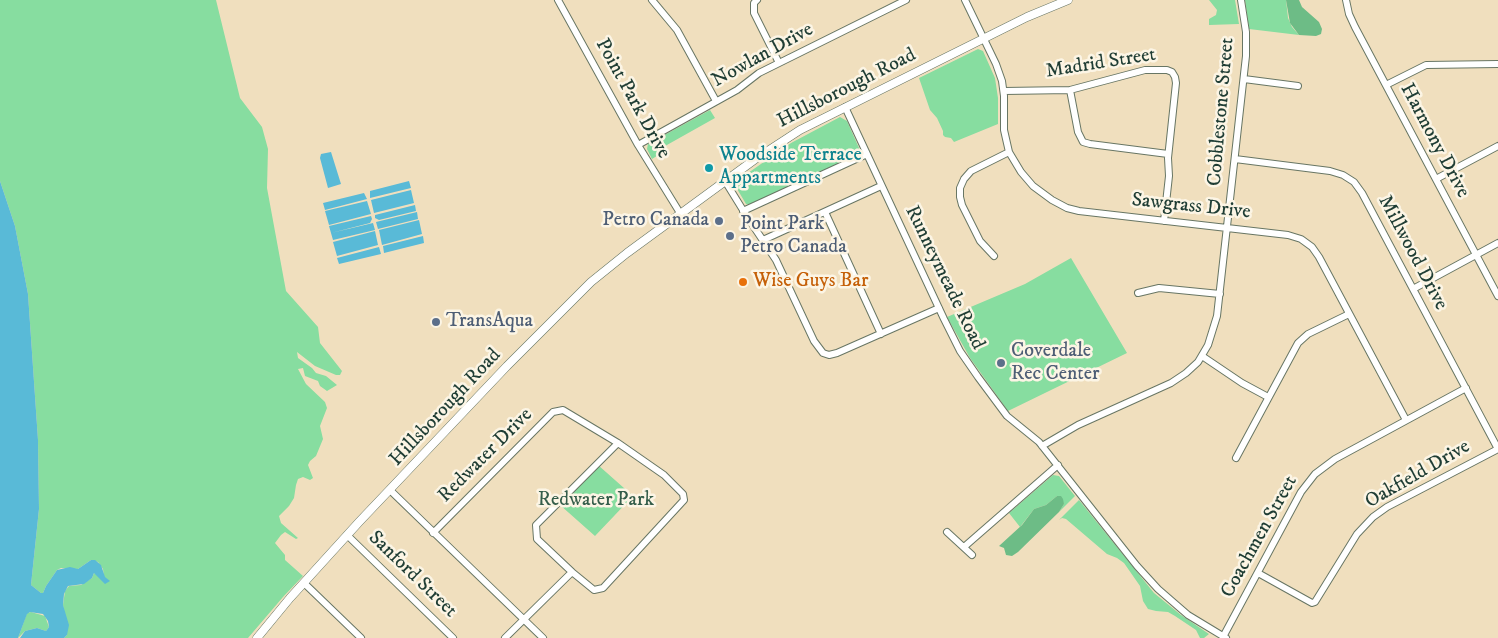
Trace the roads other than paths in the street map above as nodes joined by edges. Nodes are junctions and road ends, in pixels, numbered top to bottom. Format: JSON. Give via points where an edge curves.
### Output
{"nodes":[{"id":1,"x":558,"y":0,"type":"edge"},
{"id":2,"x":652,"y":0,"type":"edge"},
{"id":3,"x":757,"y":0,"type":"edge"},
{"id":4,"x":906,"y":0,"type":"edge"},
{"id":5,"x":965,"y":0,"type":"edge"},
{"id":6,"x":1068,"y":0,"type":"edge"},
{"id":7,"x":1241,"y":0,"type":"edge"},
{"id":8,"x":1346,"y":0,"type":"edge"},
{"id":9,"x":896,"y":2,"type":"edge"},
{"id":10,"x":983,"y":39,"type":"junction"},
{"id":11,"x":779,"y":63,"type":"junction"},
{"id":12,"x":1498,"y":64,"type":"edge"},
{"id":13,"x":1244,"y":79,"type":"junction"},
{"id":14,"x":1386,"y":85,"type":"junction"},
{"id":15,"x":1298,"y":86,"type":"dead end"},
{"id":16,"x":1070,"y":90,"type":"junction"},
{"id":17,"x":1004,"y":92,"type":"junction"},
{"id":18,"x":716,"y":102,"type":"junction"},
{"id":19,"x":845,"y":107,"type":"junction"},
{"id":20,"x":638,"y":145,"type":"junction"},
{"id":21,"x":1498,"y":146,"type":"edge"},
{"id":22,"x":1010,"y":152,"type":"junction"},
{"id":23,"x":867,"y":154,"type":"junction"},
{"id":24,"x":1168,"y":154,"type":"junction"},
{"id":25,"x":1235,"y":159,"type":"junction"},
{"id":26,"x":1436,"y":179,"type":"junction"},
{"id":27,"x":725,"y":181,"type":"junction"},
{"id":28,"x":882,"y":186,"type":"junction"},
{"id":29,"x":743,"y":211,"type":"junction"},
{"id":30,"x":825,"y":212,"type":"junction"},
{"id":31,"x":680,"y":213,"type":"junction"},
{"id":32,"x":1164,"y":221,"type":"junction"},
{"id":33,"x":1227,"y":228,"type":"junction"},
{"id":34,"x":763,"y":240,"type":"junction"},
{"id":35,"x":1498,"y":243,"type":"edge"},
{"id":36,"x":1476,"y":254,"type":"junction"},
{"id":37,"x":994,"y":256,"type":"dead end"},
{"id":38,"x":1413,"y":289,"type":"junction"},
{"id":39,"x":1138,"y":292,"type":"dead end"},
{"id":40,"x":1220,"y":294,"type":"junction"},
{"id":41,"x":1498,"y":296,"type":"edge"},
{"id":42,"x":938,"y":308,"type":"junction"},
{"id":43,"x":1349,"y":314,"type":"junction"},
{"id":44,"x":881,"y":334,"type":"junction"},
{"id":45,"x":1202,"y":356,"type":"junction"},
{"id":46,"x":1466,"y":388,"type":"junction"},
{"id":47,"x":1268,"y":397,"type":"junction"},
{"id":48,"x":1406,"y":420,"type":"junction"},
{"id":49,"x":618,"y":442,"type":"junction"},
{"id":50,"x":1042,"y":446,"type":"junction"},
{"id":51,"x":1498,"y":449,"type":"edge"},
{"id":52,"x":1236,"y":458,"type":"dead end"},
{"id":53,"x":1058,"y":466,"type":"junction"},
{"id":54,"x":390,"y":490,"type":"junction"},
{"id":55,"x":947,"y":532,"type":"dead end"},
{"id":56,"x":433,"y":533,"type":"junction"},
{"id":57,"x":347,"y":535,"type":"junction"},
{"id":58,"x":964,"y":547,"type":"junction"},
{"id":59,"x":972,"y":555,"type":"dead end"},
{"id":60,"x":572,"y":572,"type":"junction"},
{"id":61,"x":1258,"y":573,"type":"junction"},
{"id":62,"x":304,"y":583,"type":"junction"},
{"id":63,"x":523,"y":619,"type":"junction"},
{"id":64,"x":1225,"y":637,"type":"edge"},
{"id":65,"x":257,"y":638,"type":"edge"},
{"id":66,"x":361,"y":638,"type":"edge"},
{"id":67,"x":453,"y":638,"type":"edge"},
{"id":68,"x":505,"y":638,"type":"edge"},
{"id":69,"x":543,"y":638,"type":"edge"}],
"edges":[{"from":1,"to":20,"type":"street","name":"Point Park Drive"},
{"from":2,"to":18,"type":"street","via":[[677,30]]},
{"from":3,"to":11,"type":"street","via":[[754,12]]},
{"from":4,"to":9,"type":"street","name":"Nowlan Drive"},
{"from":5,"to":10,"type":"street","name":"Sawgrass Drive"},
{"from":6,"to":10,"type":"main road","name":"Hillsborough Road","via":[[1027,16]]},
{"from":7,"to":13,"type":"street","name":"Cobblestone Street","via":[[1246,41]]},
{"from":8,"to":14,"type":"street","name":"Harmony Drive","via":[[1352,20]]},
{"from":9,"to":11,"type":"street","name":"Nowlan Drive"},
{"from":10,"to":17,"type":"street","name":"Sawgrass Drive","via":[[998,70]]},
{"from":10,"to":19,"type":"main road","name":"Hillsborough Road"},
{"from":11,"to":18,"type":"street","name":"Nowlan Drive"},
{"from":12,"to":14,"type":"street","via":[[1426,65]]},
{"from":13,"to":15,"type":"street"},
{"from":13,"to":25,"type":"street","name":"Cobblestone Street"},
{"from":14,"to":26,"type":"street","name":"Harmony Drive"},
{"from":16,"to":17,"type":"street","name":"Madrid Street"},
{"from":16,"to":24,"type":"street","via":[[1078,132],[1084,142]]},
{"from":16,"to":24,"type":"street","name":"Madrid Street","via":[[1145,70],[1172,72],[1176,83]]},
{"from":17,"to":22,"type":"street","name":"Sawgrass Drive","via":[[1004,130]]},
{"from":18,"to":20,"type":"street","name":"Nowlan Drive"},
{"from":19,"to":23,"type":"street","name":"Runneymeade Road"},
{"from":19,"to":27,"type":"main road","name":"Hillsborough Road","via":[[786,138]]},
{"from":20,"to":31,"type":"street","name":"Point Park Drive"},
{"from":21,"to":26,"type":"street"},
{"from":22,"to":32,"type":"street","name":"Sawgrass Drive","via":[[1032,186],[1062,206],[1085,212]]},
{"from":22,"to":37,"type":"street","via":[[971,171],[960,188],[962,205],[980,241]]},
{"from":23,"to":28,"type":"street","name":"Runneymeade Road"},
{"from":23,"to":29,"type":"street"},
{"from":24,"to":32,"type":"street","name":"Madrid Street"},
{"from":25,"to":33,"type":"street","name":"Cobblestone Street"},
{"from":25,"to":38,"type":"street","name":"Millwood Drive","via":[[1330,170],[1354,182]]},
{"from":26,"to":36,"type":"street","name":"Harmony Drive"},
{"from":27,"to":29,"type":"street"},
{"from":27,"to":31,"type":"main road","name":"Hillsborough Road"},
{"from":28,"to":30,"type":"street"},
{"from":28,"to":42,"type":"street","name":"Runneymeade Road"},
{"from":29,"to":34,"type":"street"},
{"from":30,"to":34,"type":"street"},
{"from":30,"to":44,"type":"street"},
{"from":31,"to":54,"type":"main road","name":"Hillsborough Road","via":[[592,282]]},
{"from":32,"to":33,"type":"street","name":"Sawgrass Drive"},
{"from":33,"to":40,"type":"street","name":"Cobblestone Street"},
{"from":33,"to":43,"type":"street","name":"Sawgrass Drive","via":[[1293,235],[1305,241],[1319,257]]},
{"from":34,"to":44,"type":"street","via":[[821,351],[837,353]]},
{"from":35,"to":36,"type":"street"},
{"from":36,"to":38,"type":"street"},
{"from":36,"to":41,"type":"street","name":"Harmony Drive"},
{"from":38,"to":46,"type":"street","name":"Millwood Drive"},
{"from":39,"to":40,"type":"street","via":[[1159,288]]},
{"from":40,"to":45,"type":"street","name":"Cobblestone Street","via":[[1214,331]]},
{"from":42,"to":44,"type":"street"},
{"from":42,"to":50,"type":"street","name":"Runneymeade Road","via":[[964,357],[998,404],[1010,419]]},
{"from":43,"to":47,"type":"street","via":[[1301,340]]},
{"from":43,"to":48,"type":"street","name":"Sawgrass Drive"},
{"from":45,"to":47,"type":"street"},
{"from":45,"to":50,"type":"street","name":"Cobblestone Street","via":[[1171,383],[1078,425]]},
{"from":46,"to":48,"type":"street","name":"Coachmen Street"},
{"from":46,"to":51,"type":"street","name":"Millwood Drive"},
{"from":47,"to":52,"type":"street"},
{"from":48,"to":61,"type":"street","name":"Coachmen Street","via":[[1335,459],[1315,474]]},
{"from":49,"to":56,"type":"street","name":"Redwater Drive","via":[[563,410],[553,412]]},
{"from":49,"to":60,"type":"street","name":"Redwater Drive","via":[[536,525],[537,539]]},
{"from":49,"to":60,"type":"street","name":"Redwater Drive","via":[[664,475],[683,494],[684,500],[603,588],[594,590]]},
{"from":50,"to":53,"type":"street","name":"Runneymeade Road"},
{"from":51,"to":61,"type":"street","name":"Oakfield Drive","via":[[1383,510],[1368,522],[1357,534],[1316,602],[1312,603]]},
{"from":53,"to":58,"type":"street"},
{"from":53,"to":64,"type":"street","name":"Runneymeade Road","via":[[1158,590],[1188,615]]},
{"from":54,"to":56,"type":"street"},
{"from":54,"to":57,"type":"main road","name":"Hillsborough Road"},
{"from":55,"to":58,"type":"street"},
{"from":56,"to":63,"type":"street"},
{"from":57,"to":62,"type":"main road","name":"Hillsborough Road"},
{"from":57,"to":67,"type":"street","name":"Sanford Street"},
{"from":58,"to":59,"type":"street"},
{"from":60,"to":63,"type":"street"},
{"from":61,"to":64,"type":"street","name":"Coachmen Street"},
{"from":62,"to":65,"type":"main road","name":"Hillsborough Road"},
{"from":62,"to":66,"type":"street"},
{"from":63,"to":68,"type":"street"},
{"from":63,"to":69,"type":"street"}]}
